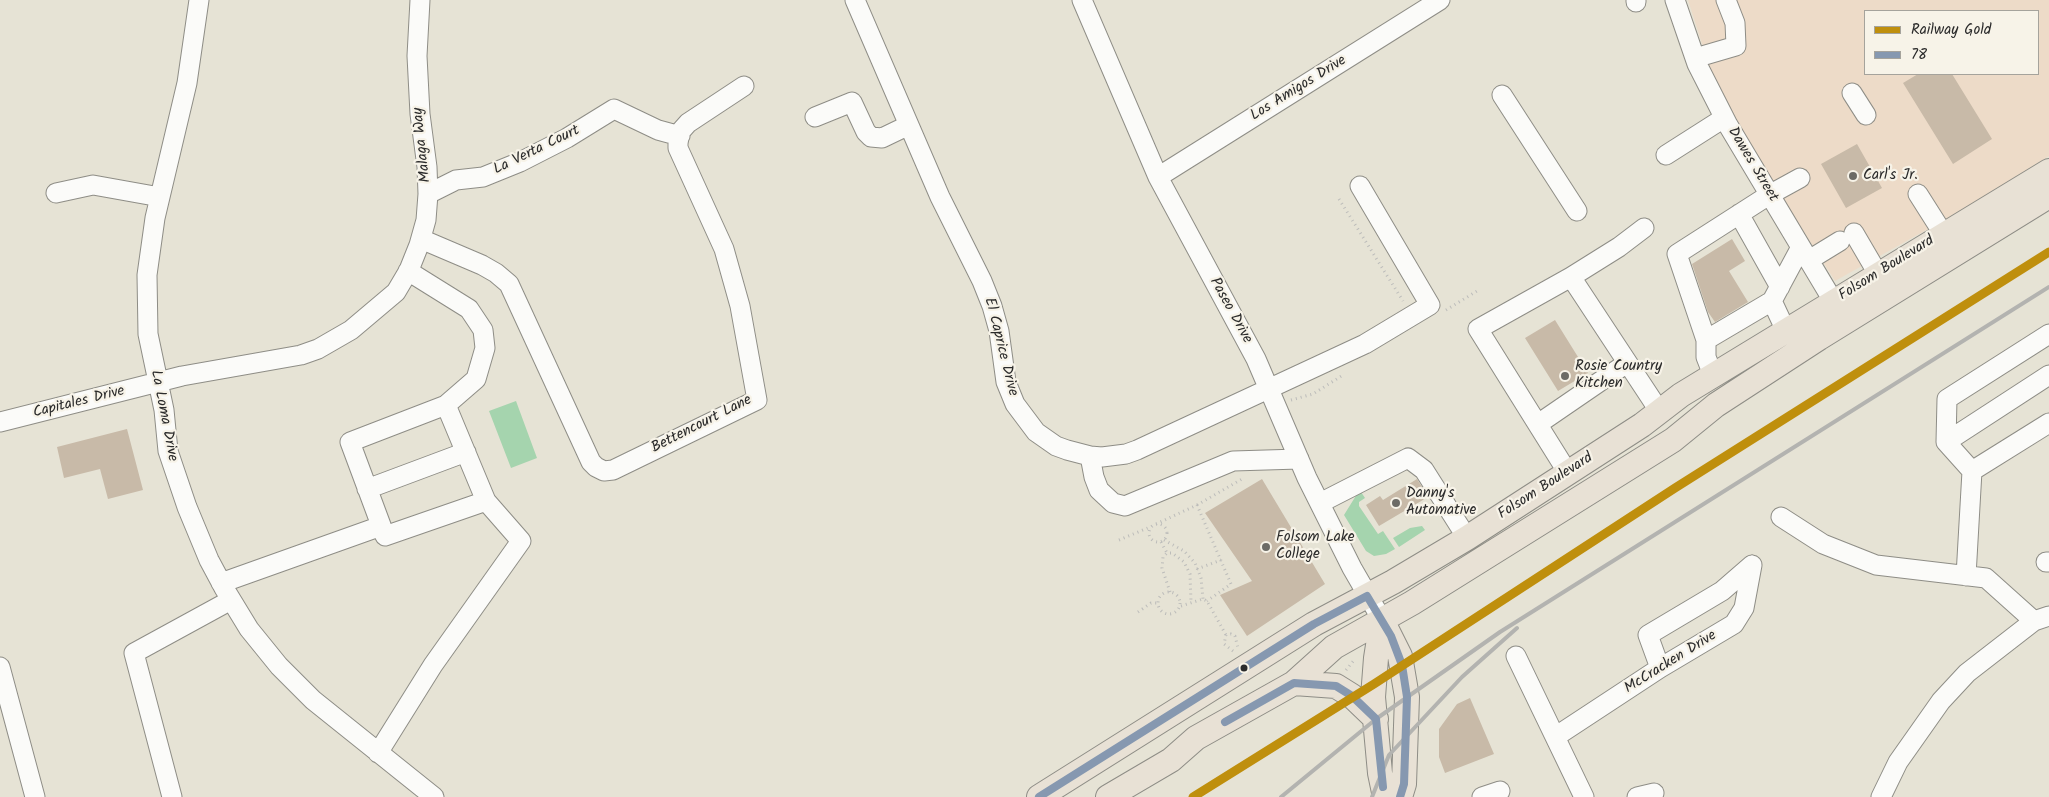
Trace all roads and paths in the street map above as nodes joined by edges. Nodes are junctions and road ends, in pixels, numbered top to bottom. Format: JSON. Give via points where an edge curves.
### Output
{"nodes":[{"id":1,"x":199,"y":0,"type":"edge"},
{"id":2,"x":420,"y":0,"type":"edge"},
{"id":3,"x":855,"y":0,"type":"edge"},
{"id":4,"x":1082,"y":0,"type":"edge"},
{"id":5,"x":1440,"y":0,"type":"edge"},
{"id":6,"x":1675,"y":0,"type":"edge"},
{"id":7,"x":1726,"y":0,"type":"edge"},
{"id":8,"x":1695,"y":58,"type":"junction"},
{"id":9,"x":744,"y":86,"type":"dead end"},
{"id":10,"x":1852,"y":93,"type":"dead end"},
{"id":11,"x":1502,"y":95,"type":"dead end"},
{"id":12,"x":1866,"y":115,"type":"dead end"},
{"id":13,"x":815,"y":117,"type":"dead end"},
{"id":14,"x":1724,"y":118,"type":"junction"},
{"id":15,"x":909,"y":124,"type":"junction"},
{"id":16,"x":680,"y":136,"type":"junction"},
{"id":17,"x":1666,"y":155,"type":"dead end"},
{"id":18,"x":2049,"y":171,"type":"edge"},
{"id":19,"x":1158,"y":177,"type":"junction"},
{"id":20,"x":1800,"y":178,"type":"dead end"},
{"id":21,"x":1360,"y":186,"type":"dead end"},
{"id":22,"x":56,"y":193,"type":"dead end"},
{"id":23,"x":428,"y":194,"type":"junction"},
{"id":24,"x":1918,"y":194,"type":"dead end"},
{"id":25,"x":1769,"y":195,"type":"junction"},
{"id":26,"x":2049,"y":196,"type":"edge"},
{"id":27,"x":160,"y":198,"type":"junction"},
{"id":28,"x":1339,"y":200,"type":"dead end"},
{"id":29,"x":1577,"y":211,"type":"dead end"},
{"id":30,"x":1739,"y":214,"type":"junction"},
{"id":31,"x":1644,"y":228,"type":"dead end"},
{"id":32,"x":1944,"y":235,"type":"junction"},
{"id":33,"x":421,"y":239,"type":"junction"},
{"id":34,"x":1805,"y":254,"type":"junction"},
{"id":35,"x":408,"y":272,"type":"junction"},
{"id":36,"x":1878,"y":274,"type":"junction"},
{"id":37,"x":1571,"y":277,"type":"junction"},
{"id":38,"x":1776,"y":294,"type":"junction"},
{"id":39,"x":1840,"y":312,"type":"junction"},
{"id":40,"x":1413,"y":316,"type":"junction"},
{"id":41,"x":1786,"y":331,"type":"junction"},
{"id":42,"x":2049,"y":334,"type":"edge"},
{"id":43,"x":1706,"y":340,"type":"junction"},
{"id":44,"x":1627,"y":363,"type":"junction"},
{"id":45,"x":1714,"y":375,"type":"junction"},
{"id":46,"x":2049,"y":375,"type":"edge"},
{"id":47,"x":157,"y":383,"type":"junction"},
{"id":48,"x":1268,"y":388,"type":"junction"},
{"id":49,"x":446,"y":405,"type":"junction"},
{"id":50,"x":1660,"y":412,"type":"junction"},
{"id":51,"x":0,"y":422,"type":"edge"},
{"id":52,"x":2049,"y":423,"type":"edge"},
{"id":53,"x":1538,"y":424,"type":"junction"},
{"id":54,"x":1946,"y":442,"type":"junction"},
{"id":55,"x":466,"y":452,"type":"junction"},
{"id":56,"x":1090,"y":456,"type":"junction"},
{"id":57,"x":1299,"y":459,"type":"junction"},
{"id":58,"x":1244,"y":468,"type":"junction"},
{"id":59,"x":1972,"y":471,"type":"junction"},
{"id":60,"x":1568,"y":473,"type":"junction"},
{"id":61,"x":368,"y":489,"type":"junction"},
{"id":62,"x":486,"y":501,"type":"junction"},
{"id":63,"x":1320,"y":503,"type":"junction"},
{"id":64,"x":1197,"y":505,"type":"junction"},
{"id":65,"x":1781,"y":517,"type":"dead end"},
{"id":66,"x":1156,"y":524,"type":"junction"},
{"id":67,"x":381,"y":526,"type":"junction"},
{"id":68,"x":1151,"y":526,"type":"junction"},
{"id":69,"x":1467,"y":538,"type":"junction"},
{"id":70,"x":1119,"y":540,"type":"dead end"},
{"id":71,"x":1162,"y":541,"type":"junction"},
{"id":72,"x":1167,"y":553,"type":"junction"},
{"id":73,"x":1222,"y":560,"type":"junction"},
{"id":74,"x":1197,"y":569,"type":"junction"},
{"id":75,"x":1966,"y":576,"type":"junction"},
{"id":76,"x":221,"y":583,"type":"junction"},
{"id":77,"x":1170,"y":592,"type":"junction"},
{"id":78,"x":1367,"y":596,"type":"junction"},
{"id":79,"x":1202,"y":599,"type":"junction"},
{"id":80,"x":231,"y":600,"type":"junction"},
{"id":81,"x":1207,"y":600,"type":"junction"},
{"id":82,"x":1191,"y":602,"type":"junction"},
{"id":83,"x":1158,"y":603,"type":"junction"},
{"id":84,"x":1180,"y":606,"type":"junction"},
{"id":85,"x":1138,"y":612,"type":"dead end"},
{"id":86,"x":2042,"y":618,"type":"edge"},
{"id":87,"x":1382,"y":620,"type":"junction"},
{"id":88,"x":1226,"y":635,"type":"junction"},
{"id":89,"x":1238,"y":648,"type":"dead end"},
{"id":90,"x":1233,"y":651,"type":"dead end"},
{"id":91,"x":1516,"y":656,"type":"dead end"},
{"id":92,"x":1355,"y":659,"type":"dead end"},
{"id":93,"x":0,"y":667,"type":"edge"},
{"id":94,"x":1660,"y":668,"type":"junction"},
{"id":95,"x":1341,"y":676,"type":"dead end"},
{"id":96,"x":1294,"y":683,"type":"junction"},
{"id":97,"x":1376,"y":718,"type":"junction"},
{"id":98,"x":1555,"y":737,"type":"junction"},
{"id":99,"x":378,"y":753,"type":"junction"},
{"id":100,"x":1500,"y":791,"type":"dead end"},
{"id":101,"x":35,"y":797,"type":"edge"},
{"id":102,"x":172,"y":797,"type":"edge"},
{"id":103,"x":434,"y":797,"type":"edge"},
{"id":104,"x":1039,"y":797,"type":"edge"},
{"id":105,"x":1108,"y":797,"type":"edge"},
{"id":106,"x":1384,"y":797,"type":"edge"},
{"id":107,"x":1400,"y":797,"type":"edge"},
{"id":108,"x":1482,"y":797,"type":"edge"},
{"id":109,"x":1584,"y":797,"type":"edge"},
{"id":110,"x":1880,"y":797,"type":"edge"}],
"edges":[{"from":1,"to":27,"type":"street","name":"La Loma Drive","via":[[187,83]]},
{"from":2,"to":23,"type":"street","name":"Malaga Way","via":[[417,56]]},
{"from":3,"to":15,"type":"street","name":"El Caprice Drive"},
{"from":4,"to":19,"type":"street","name":"Paseo Drive"},
{"from":5,"to":19,"type":"street","name":"Los Amigos Drive"},
{"from":6,"to":8,"type":"street","name":"Dawes Street"},
{"from":7,"to":8,"type":"street","via":[[1735,23],[1736,46]]},
{"from":8,"to":14,"type":"street","name":"Dawes Street"},
{"from":9,"to":16,"type":"street","via":[[688,123]]},
{"from":10,"to":12,"type":"street"},
{"from":11,"to":29,"type":"street"},
{"from":13,"to":15,"type":"street","via":[[852,102],[871,137],[882,138]]},
{"from":14,"to":17,"type":"street"},
{"from":14,"to":25,"type":"street","name":"Dawes Street"},
{"from":15,"to":56,"type":"street","name":"El Caprice Drive","via":[[992,306],[1006,382],[1015,404],[1028,424],[1043,437],[1067,450]]},
{"from":16,"to":23,"type":"street","name":"La Verta Court","via":[[658,130],[614,109],[520,162],[483,177],[456,180]]},
{"from":16,"to":33,"type":"street","name":"Bettencourt Lane","via":[[678,148],[724,249],[740,306],[757,400],[613,470],[604,471],[591,462],[509,284],[482,265]]},
{"from":18,"to":32,"type":"main road","name":"Folsom Boulevard"},
{"from":19,"to":48,"type":"street","name":"Paseo Drive","via":[[1234,317]]},
{"from":20,"to":25,"type":"street"},
{"from":21,"to":40,"type":"street","name":"El Caprice Drive","via":[[1430,305]]},
{"from":22,"to":27,"type":"street","via":[[93,185]]},
{"from":23,"to":33,"type":"street","name":"Malaga Way"},
{"from":24,"to":32,"type":"street"},
{"from":25,"to":30,"type":"street"},
{"from":25,"to":34,"type":"street","name":"Dawes Street"},
{"from":26,"to":39,"type":"main road","name":"Folsom Boulevard"},
{"from":27,"to":47,"type":"street","name":"La Loma Drive","via":[[148,256],[146,296],[148,334]]},
{"from":28,"to":40,"type":"path"},
{"from":30,"to":38,"type":"street"},
{"from":30,"to":43,"type":"street","via":[[1677,254]]},
{"from":31,"to":37,"type":"street"},
{"from":32,"to":36,"type":"main road","name":"Folsom Boulevard"},
{"from":33,"to":35,"type":"street","name":"Malaga Way"},
{"from":34,"to":36,"type":"street","via":[[1847,237]]},
{"from":34,"to":38,"type":"street"},
{"from":34,"to":39,"type":"street","name":"Dawes Street"},
{"from":35,"to":47,"type":"street","name":"Malaga Way","via":[[396,292],[372,315],[318,349]]},
{"from":35,"to":49,"type":"street","via":[[469,309],[483,330],[485,348],[476,379]]},
{"from":36,"to":39,"type":"main road","name":"Folsom Boulevard"},
{"from":37,"to":44,"type":"street"},
{"from":37,"to":53,"type":"street","via":[[1478,329]]},
{"from":38,"to":41,"type":"street"},
{"from":38,"to":43,"type":"street"},
{"from":39,"to":41,"type":"main road","name":"Folsom Boulevard"},
{"from":39,"to":87,"type":"main road","name":"Folsom Boulevard","via":[[1673,440]]},
{"from":40,"to":48,"type":"street","name":"El Caprice Drive","via":[[1365,344]]},
{"from":41,"to":45,"type":"main road","name":"Folsom Boulevard"},
{"from":42,"to":54,"type":"street","via":[[1947,399]]},
{"from":43,"to":45,"type":"street","via":[[1706,357]]},
{"from":44,"to":50,"type":"street"},
{"from":44,"to":53,"type":"street"},
{"from":45,"to":50,"type":"main road","name":"Folsom Boulevard"},
{"from":46,"to":54,"type":"street"},
{"from":47,"to":51,"type":"street","name":"Capitales Drive"},
{"from":47,"to":76,"type":"street","name":"La Loma Drive","via":[[164,410],[168,451],[187,507]]},
{"from":48,"to":56,"type":"street","name":"El Caprice Drive","via":[[1137,450],[1114,456]]},
{"from":48,"to":57,"type":"street","name":"Paseo Drive"},
{"from":49,"to":55,"type":"street"},
{"from":49,"to":61,"type":"street","via":[[350,442]]},
{"from":50,"to":60,"type":"main road","name":"Folsom Boulevard"},
{"from":52,"to":59,"type":"street"},
{"from":53,"to":60,"type":"street"},
{"from":54,"to":59,"type":"street"},
{"from":55,"to":61,"type":"street"},
{"from":55,"to":62,"type":"street"},
{"from":56,"to":58,"type":"street","via":[[1099,490],[1113,503],[1125,506],[1233,461]]},
{"from":57,"to":58,"type":"street"},
{"from":57,"to":63,"type":"street","name":"Paseo Drive"},
{"from":58,"to":64,"type":"path"},
{"from":59,"to":75,"type":"street"},
{"from":60,"to":69,"type":"main road","name":"Folsom Boulevard"},
{"from":61,"to":67,"type":"street"},
{"from":62,"to":67,"type":"street","via":[[385,536]]},
{"from":62,"to":99,"type":"street","via":[[521,541],[433,665]]},
{"from":63,"to":69,"type":"street","via":[[1408,458],[1424,470]]},
{"from":63,"to":78,"type":"street","name":"Paseo Drive"},
{"from":64,"to":66,"type":"path"},
{"from":64,"to":73,"type":"path"},
{"from":65,"to":75,"type":"street","via":[[1823,544],[1876,565]]},
{"from":66,"to":68,"type":"path"},
{"from":66,"to":71,"type":"path","via":[[1162,524],[1166,529],[1167,535]]},
{"from":67,"to":76,"type":"street"},
{"from":68,"to":70,"type":"path"},
{"from":68,"to":71,"type":"path","via":[[1150,538],[1155,542]]},
{"from":69,"to":78,"type":"main road","name":"Folsom Boulevard"},
{"from":71,"to":72,"type":"path"},
{"from":71,"to":74,"type":"path","via":[[1184,551]]},
{"from":72,"to":77,"type":"path","via":[[1163,557],[1162,568]]},
{"from":72,"to":82,"type":"path","via":[[1184,562],[1190,574]]},
{"from":73,"to":74,"type":"path"},
{"from":73,"to":81,"type":"path","via":[[1232,584]]},
{"from":74,"to":79,"type":"path"},
{"from":75,"to":86,"type":"street","via":[[1986,578]]},
{"from":76,"to":80,"type":"street","name":"La Loma Drive"},
{"from":77,"to":83,"type":"path","via":[[1161,596]]},
{"from":77,"to":84,"type":"path","via":[[1177,595]]},
{"from":78,"to":87,"type":"street","name":"Paseo Drive"},
{"from":78,"to":104,"type":"main road","name":"Folsom Boulevard","via":[[1306,629]]},
{"from":79,"to":81,"type":"path"},
{"from":79,"to":82,"type":"path"},
{"from":80,"to":99,"type":"street","name":"La Loma Drive","via":[[279,666],[313,700]]},
{"from":80,"to":102,"type":"street","via":[[134,653]]},
{"from":81,"to":88,"type":"path"},
{"from":82,"to":84,"type":"path"},
{"from":83,"to":84,"type":"path","via":[[1160,610],[1170,615]]},
{"from":83,"to":85,"type":"path","via":[[1151,603]]},
{"from":86,"to":110,"type":"street","via":[[1967,673],[1941,701],[1898,762]]},
{"from":87,"to":96,"type":"main road","name":"Folsom Boulevard","via":[[1334,647]]},
{"from":87,"to":97,"type":"main road","via":[[1373,697]]},
{"from":87,"to":107,"type":"main road","via":[[1400,656],[1407,697],[1404,784]]},
{"from":88,"to":89,"type":"path","via":[[1236,636]]},
{"from":88,"to":90,"type":"path","via":[[1224,644]]},
{"from":91,"to":98,"type":"street"},
{"from":92,"to":95,"type":"path"},
{"from":93,"to":101,"type":"street"},
{"from":94,"to":94,"type":"street","name":"McCracken Drive","via":[[1734,624],[1744,608],[1752,565],[1722,591],[1648,635]]},
{"from":94,"to":98,"type":"street","name":"McCracken Drive"},
{"from":96,"to":97,"type":"main road","via":[[1336,686]]},
{"from":96,"to":105,"type":"main road","name":"Folsom Boulevard","via":[[1196,738],[1171,760]]},
{"from":97,"to":106,"type":"main road"},
{"from":98,"to":109,"type":"street"},
{"from":99,"to":103,"type":"street","name":"La Loma Drive"},
{"from":100,"to":108,"type":"street"}]}
